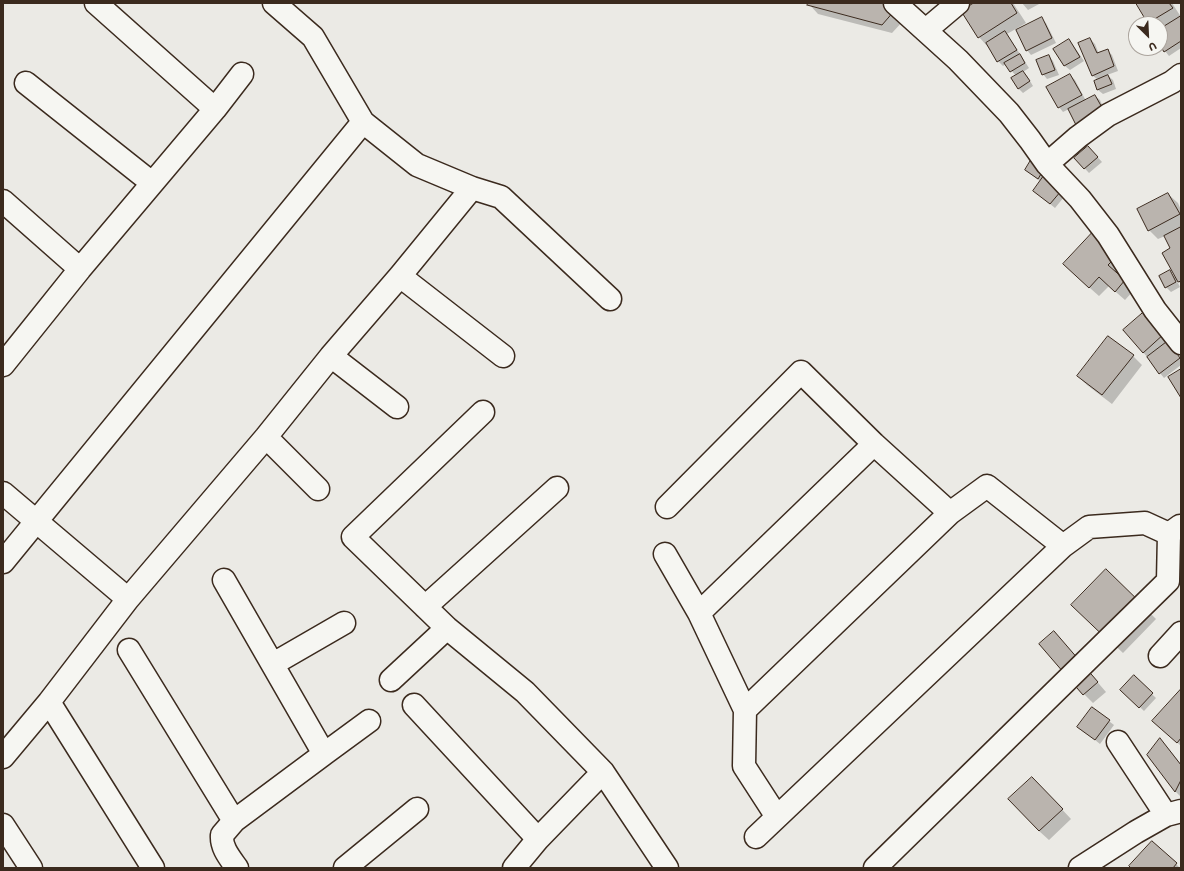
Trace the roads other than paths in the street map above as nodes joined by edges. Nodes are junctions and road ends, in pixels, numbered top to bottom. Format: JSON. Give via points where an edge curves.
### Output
{"nodes":[{"id":1,"x":96,"y":3,"type":"edge"},
{"id":2,"x":274,"y":3,"type":"edge"},
{"id":3,"x":896,"y":3,"type":"edge"},
{"id":4,"x":958,"y":3,"type":"edge"},
{"id":5,"x":926,"y":30,"type":"junction"},
{"id":6,"x":242,"y":74,"type":"dead end"},
{"id":7,"x":1181,"y":75,"type":"edge"},
{"id":8,"x":26,"y":83,"type":"dead end"},
{"id":9,"x":215,"y":109,"type":"junction"},
{"id":10,"x":363,"y":122,"type":"junction"},
{"id":11,"x":1047,"y":164,"type":"junction"},
{"id":12,"x":152,"y":182,"type":"junction"},
{"id":13,"x":472,"y":188,"type":"junction"},
{"id":14,"x":3,"y":201,"type":"edge"},
{"id":15,"x":80,"y":268,"type":"junction"},
{"id":16,"x":400,"y":276,"type":"junction"},
{"id":17,"x":610,"y":299,"type":"dead end"},
{"id":18,"x":1181,"y":343,"type":"edge"},
{"id":19,"x":331,"y":356,"type":"junction"},
{"id":20,"x":503,"y":356,"type":"dead end"},
{"id":21,"x":3,"y":365,"type":"edge"},
{"id":22,"x":397,"y":407,"type":"dead end"},
{"id":23,"x":483,"y":412,"type":"dead end"},
{"id":24,"x":266,"y":437,"type":"junction"},
{"id":25,"x":874,"y":444,"type":"junction"},
{"id":26,"x":557,"y":488,"type":"dead end"},
{"id":27,"x":318,"y":489,"type":"dead end"},
{"id":28,"x":3,"y":493,"type":"edge"},
{"id":29,"x":667,"y":507,"type":"dead end"},
{"id":30,"x":950,"y":513,"type":"junction"},
{"id":31,"x":36,"y":521,"type":"junction"},
{"id":32,"x":1175,"y":530,"type":"edge"},
{"id":33,"x":1062,"y":546,"type":"junction"},
{"id":34,"x":665,"y":554,"type":"dead end"},
{"id":35,"x":3,"y":562,"type":"edge"},
{"id":36,"x":224,"y":580,"type":"dead end"},
{"id":37,"x":128,"y":599,"type":"junction"},
{"id":38,"x":425,"y":607,"type":"junction"},
{"id":39,"x":699,"y":613,"type":"junction"},
{"id":40,"x":344,"y":623,"type":"dead end"},
{"id":41,"x":447,"y":628,"type":"junction"},
{"id":42,"x":1181,"y":633,"type":"edge"},
{"id":43,"x":129,"y":650,"type":"dead end"},
{"id":44,"x":1160,"y":656,"type":"dead end"},
{"id":45,"x":273,"y":664,"type":"junction"},
{"id":46,"x":391,"y":680,"type":"dead end"},
{"id":47,"x":49,"y":702,"type":"junction"},
{"id":48,"x":414,"y":705,"type":"dead end"},
{"id":49,"x":745,"y":710,"type":"junction"},
{"id":50,"x":369,"y":720,"type":"dead end"},
{"id":51,"x":1118,"y":742,"type":"dead end"},
{"id":52,"x":324,"y":754,"type":"junction"},
{"id":53,"x":3,"y":757,"type":"edge"},
{"id":54,"x":603,"y":772,"type":"junction"},
{"id":55,"x":417,"y":809,"type":"dead end"},
{"id":56,"x":1173,"y":813,"type":"edge"},
{"id":57,"x":778,"y":817,"type":"junction"},
{"id":58,"x":234,"y":821,"type":"junction"},
{"id":59,"x":3,"y":825,"type":"edge"},
{"id":60,"x":756,"y":837,"type":"dead end"},
{"id":61,"x":538,"y":839,"type":"junction"},
{"id":62,"x":664,"y":867,"type":"edge"},
{"id":63,"x":31,"y":868,"type":"edge"},
{"id":64,"x":153,"y":868,"type":"edge"},
{"id":65,"x":238,"y":868,"type":"edge"},
{"id":66,"x":345,"y":868,"type":"edge"},
{"id":67,"x":514,"y":868,"type":"edge"},
{"id":68,"x":875,"y":868,"type":"edge"},
{"id":69,"x":1080,"y":868,"type":"edge"}],
"edges":[{"from":1,"to":9,"type":"street"},
{"from":2,"to":10,"type":"street","via":[[313,37]]},
{"from":3,"to":5,"type":"street"},
{"from":4,"to":5,"type":"street"},
{"from":5,"to":11,"type":"street","via":[[1009,113]]},
{"from":6,"to":9,"type":"street"},
{"from":7,"to":11,"type":"street","via":[[1108,115]]},
{"from":8,"to":12,"type":"street"},
{"from":9,"to":12,"type":"street"},
{"from":10,"to":13,"type":"street","via":[[416,165]]},
{"from":10,"to":31,"type":"street"},
{"from":11,"to":18,"type":"street","via":[[1080,199],[1108,235],[1155,310]]},
{"from":12,"to":15,"type":"street"},
{"from":13,"to":16,"type":"street"},
{"from":13,"to":17,"type":"street","via":[[501,197]]},
{"from":14,"to":15,"type":"street"},
{"from":15,"to":21,"type":"street"},
{"from":16,"to":19,"type":"street"},
{"from":16,"to":20,"type":"street"},
{"from":19,"to":22,"type":"street"},
{"from":19,"to":24,"type":"street"},
{"from":23,"to":38,"type":"street","via":[[353,537]]},
{"from":24,"to":27,"type":"street"},
{"from":24,"to":37,"type":"street"},
{"from":25,"to":29,"type":"street","via":[[801,372]]},
{"from":25,"to":30,"type":"street"},
{"from":25,"to":39,"type":"street"},
{"from":26,"to":38,"type":"street"},
{"from":28,"to":31,"type":"street"},
{"from":30,"to":33,"type":"street","via":[[987,486]]},
{"from":30,"to":49,"type":"street"},
{"from":31,"to":35,"type":"street"},
{"from":31,"to":37,"type":"street"},
{"from":32,"to":33,"type":"street","via":[[1145,523],[1089,527]]},
{"from":32,"to":68,"type":"street","via":[[1168,580]]},
{"from":33,"to":57,"type":"street"},
{"from":34,"to":39,"type":"street"},
{"from":36,"to":45,"type":"street"},
{"from":37,"to":47,"type":"street"},
{"from":38,"to":41,"type":"street"},
{"from":39,"to":49,"type":"street"},
{"from":40,"to":45,"type":"street"},
{"from":41,"to":46,"type":"street"},
{"from":41,"to":54,"type":"street","via":[[526,692]]},
{"from":42,"to":44,"type":"street"},
{"from":43,"to":58,"type":"street"},
{"from":45,"to":52,"type":"street"},
{"from":47,"to":53,"type":"street"},
{"from":47,"to":64,"type":"street"},
{"from":48,"to":61,"type":"street"},
{"from":49,"to":57,"type":"street","via":[[744,766]]},
{"from":50,"to":52,"type":"street"},
{"from":51,"to":56,"type":"street"},
{"from":52,"to":58,"type":"street"},
{"from":54,"to":61,"type":"street"},
{"from":54,"to":62,"type":"street"},
{"from":55,"to":66,"type":"street"},
{"from":56,"to":69,"type":"street","via":[[1136,832]]},
{"from":57,"to":60,"type":"street"},
{"from":58,"to":65,"type":"street","via":[[222,837],[227,854]]},
{"from":59,"to":63,"type":"street"},
{"from":61,"to":67,"type":"street"}]}
